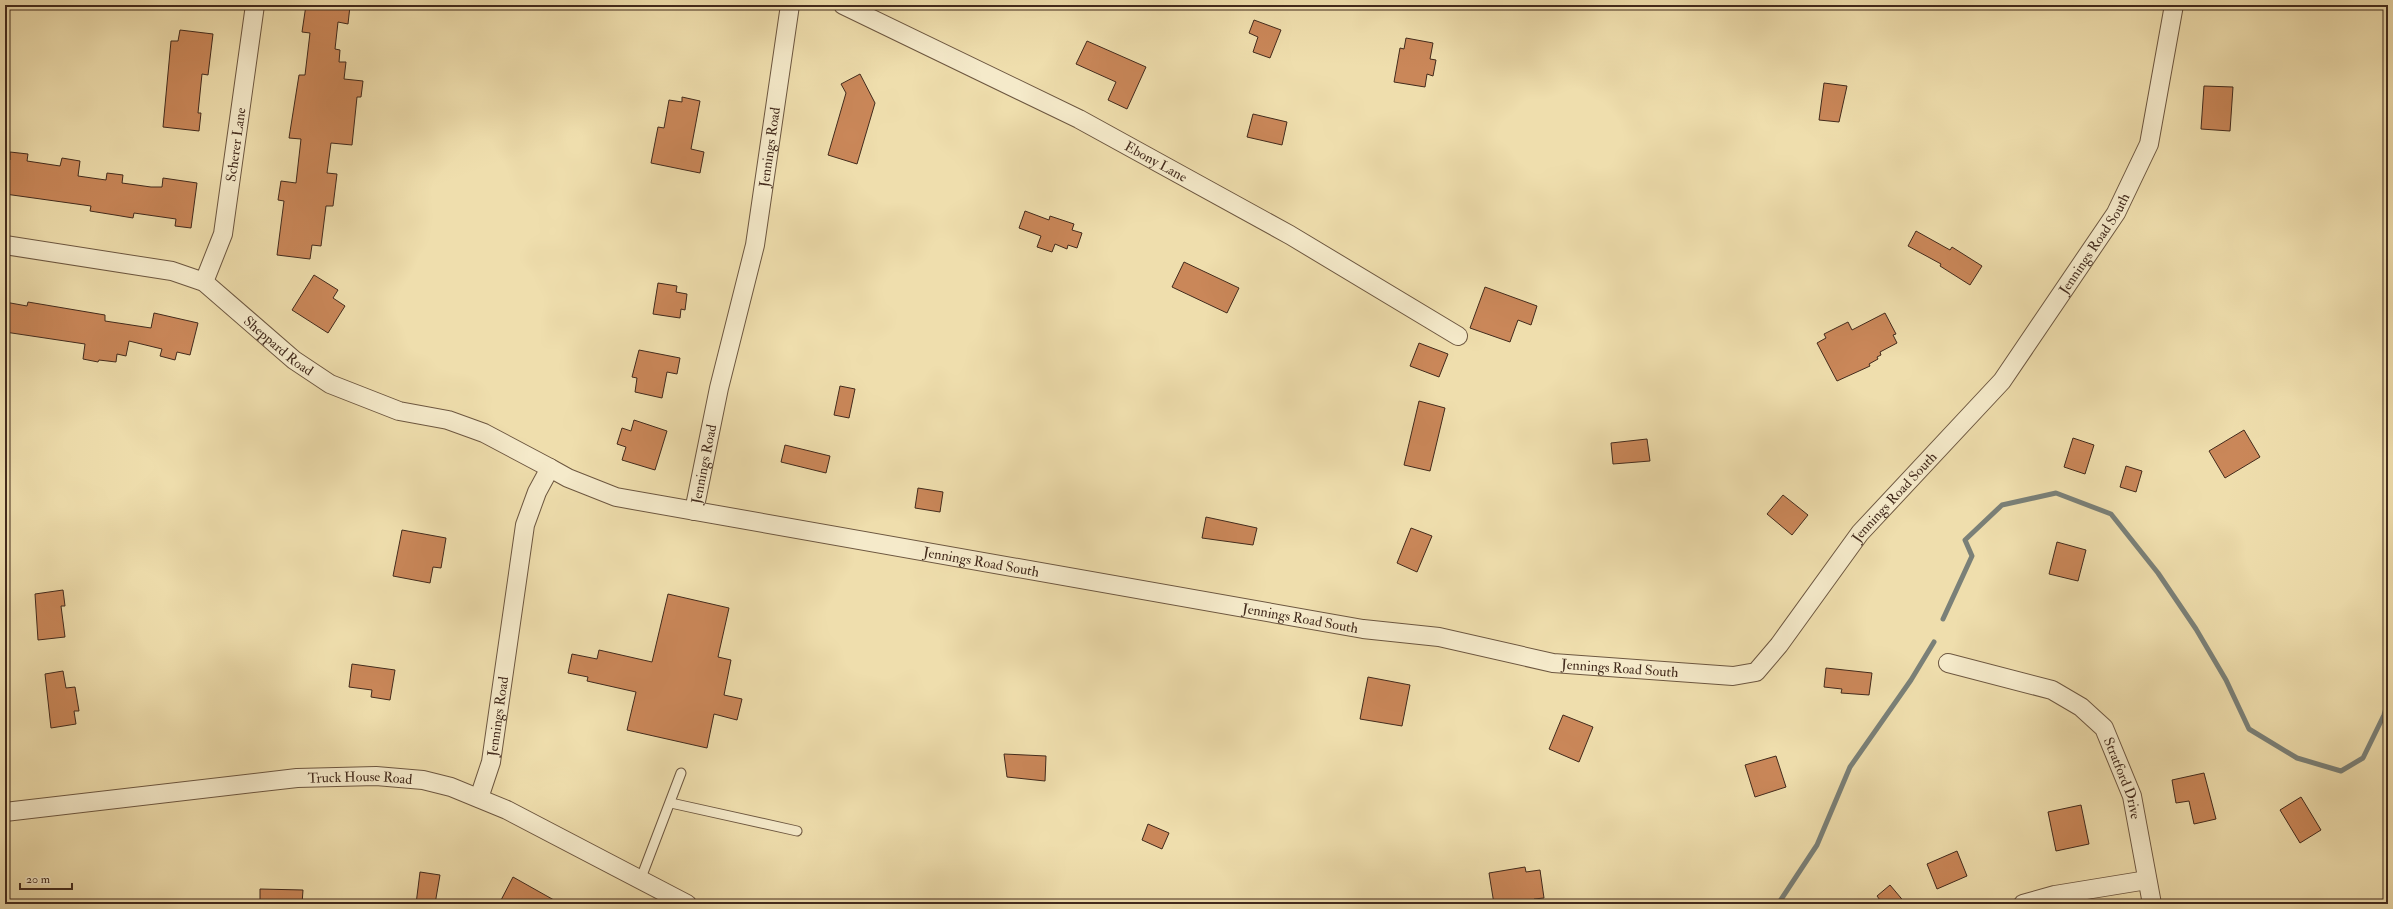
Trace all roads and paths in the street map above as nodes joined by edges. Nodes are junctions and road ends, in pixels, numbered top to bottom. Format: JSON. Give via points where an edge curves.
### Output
{"nodes":[{"id":1,"x":255,"y":5,"type":"edge"},
{"id":2,"x":790,"y":5,"type":"edge"},
{"id":3,"x":843,"y":5,"type":"edge"},
{"id":4,"x":2174,"y":5,"type":"edge"},
{"id":5,"x":5,"y":245,"type":"edge"},
{"id":6,"x":204,"y":282,"type":"junction"},
{"id":7,"x":1458,"y":336,"type":"dead end"},
{"id":8,"x":550,"y":468,"type":"junction"},
{"id":9,"x":694,"y":511,"type":"junction"},
{"id":10,"x":1948,"y":663,"type":"dead end"},
{"id":11,"x":681,"y":773,"type":"dead end"},
{"id":12,"x":479,"y":798,"type":"junction"},
{"id":13,"x":671,"y":803,"type":"junction"},
{"id":14,"x":5,"y":812,"type":"edge"},
{"id":15,"x":797,"y":831,"type":"dead end"},
{"id":16,"x":641,"y":878,"type":"junction"},
{"id":17,"x":2147,"y":880,"type":"junction"},
{"id":18,"x":688,"y":904,"type":"edge"},
{"id":19,"x":2023,"y":904,"type":"edge"},
{"id":20,"x":2152,"y":904,"type":"edge"}],
"edges":[{"from":1,"to":6,"type":"street","name":"Scherer Lane","via":[[223,234]]},
{"from":2,"to":9,"type":"street","name":"Jennings Road","via":[[755,245],[719,388]]},
{"from":3,"to":7,"type":"street","name":"Ebony Lane","via":[[1079,119],[1290,235]]},
{"from":4,"to":9,"type":"street","name":"Jennings Road South","via":[[2149,144],[2116,213],[2002,380],[1860,533],[1779,645],[1756,672],[1733,676],[1553,663],[1439,637],[1363,629]]},
{"from":5,"to":6,"type":"street","name":"Sheppard Road","via":[[172,271]]},
{"from":6,"to":8,"type":"street","name":"Sheppard Road","via":[[294,360],[330,384],[399,411],[448,420],[484,433]]},
{"from":8,"to":9,"type":"street","name":"Jennings Road","via":[[616,497]]},
{"from":8,"to":12,"type":"street","name":"Jennings Road","via":[[536,492],[525,525],[491,762]]},
{"from":10,"to":17,"type":"street","name":"Stratford Drive","via":[[2052,690],[2081,707],[2104,728],[2132,796]]},
{"from":11,"to":13,"type":"lane"},
{"from":12,"to":14,"type":"street","name":"Truck House Road","via":[[452,787],[423,780],[376,776],[313,777]]},
{"from":12,"to":16,"type":"street","name":"Truck House Road"},
{"from":13,"to":15,"type":"lane"},
{"from":13,"to":16,"type":"lane"},
{"from":16,"to":18,"type":"street","name":"Truck House Road"},
{"from":17,"to":19,"type":"street","via":[[2055,895]]},
{"from":17,"to":20,"type":"street","name":"Stratford Drive"}]}
